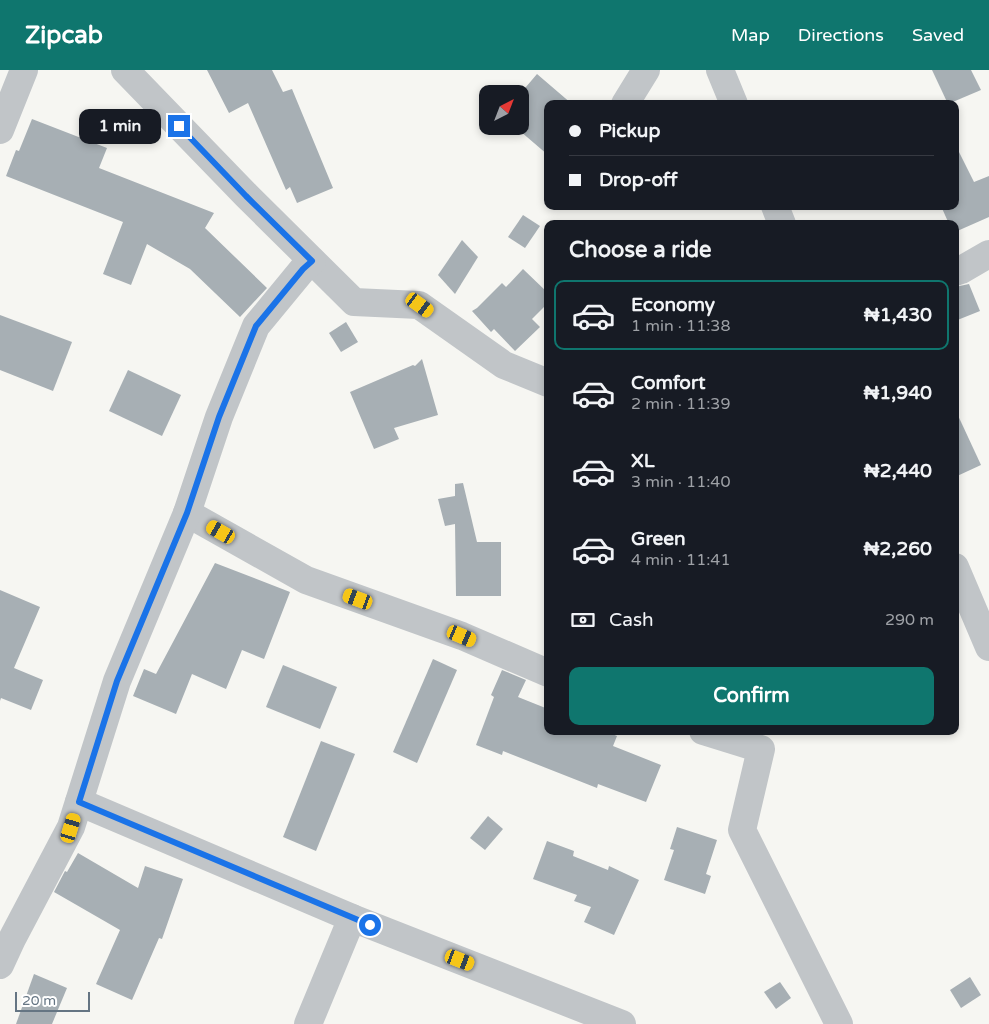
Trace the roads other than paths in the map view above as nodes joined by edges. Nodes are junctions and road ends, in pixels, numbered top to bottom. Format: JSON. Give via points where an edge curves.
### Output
{"nodes":[{"id":1,"x":24,"y":70,"type":"edge"},
{"id":2,"x":125,"y":70,"type":"edge"},
{"id":3,"x":646,"y":70,"type":"edge"},
{"id":4,"x":720,"y":70,"type":"edge"},
{"id":5,"x":627,"y":100,"type":"edge"},
{"id":6,"x":732,"y":100,"type":"edge"},
{"id":7,"x":0,"y":130,"type":"edge"},
{"id":8,"x":989,"y":254,"type":"edge"},
{"id":9,"x":312,"y":261,"type":"junction"},
{"id":10,"x":959,"y":271,"type":"edge"},
{"id":11,"x":544,"y":381,"type":"edge"},
{"id":12,"x":187,"y":513,"type":"junction"},
{"id":13,"x":959,"y":576,"type":"edge"},
{"id":14,"x":989,"y":647,"type":"edge"},
{"id":15,"x":544,"y":671,"type":"edge"},
{"id":16,"x":716,"y":735,"type":"edge"},
{"id":17,"x":79,"y":802,"type":"junction"},
{"id":18,"x":352,"y":918,"type":"junction"},
{"id":19,"x":0,"y":965,"type":"edge"},
{"id":20,"x":308,"y":1024,"type":"edge"},
{"id":21,"x":622,"y":1024,"type":"edge"},
{"id":22,"x":839,"y":1024,"type":"edge"}],
"edges":[{"from":1,"to":7,"type":"street"},
{"from":2,"to":9,"type":"street"},
{"from":3,"to":5,"type":"street"},
{"from":4,"to":6,"type":"street"},
{"from":8,"to":10,"type":"street"},
{"from":9,"to":11,"type":"street","via":[[354,302],[420,305],[504,365]]},
{"from":9,"to":12,"type":"street","via":[[256,326],[219,417]]},
{"from":12,"to":15,"type":"street","via":[[306,580],[462,636]]},
{"from":12,"to":17,"type":"street","via":[[117,681]]},
{"from":13,"to":14,"type":"street"},
{"from":16,"to":22,"type":"street","via":[[761,749],[742,830]]},
{"from":17,"to":18,"type":"street"},
{"from":17,"to":19,"type":"street","via":[[71,828]]},
{"from":18,"to":20,"type":"street"},
{"from":18,"to":21,"type":"street"}]}
